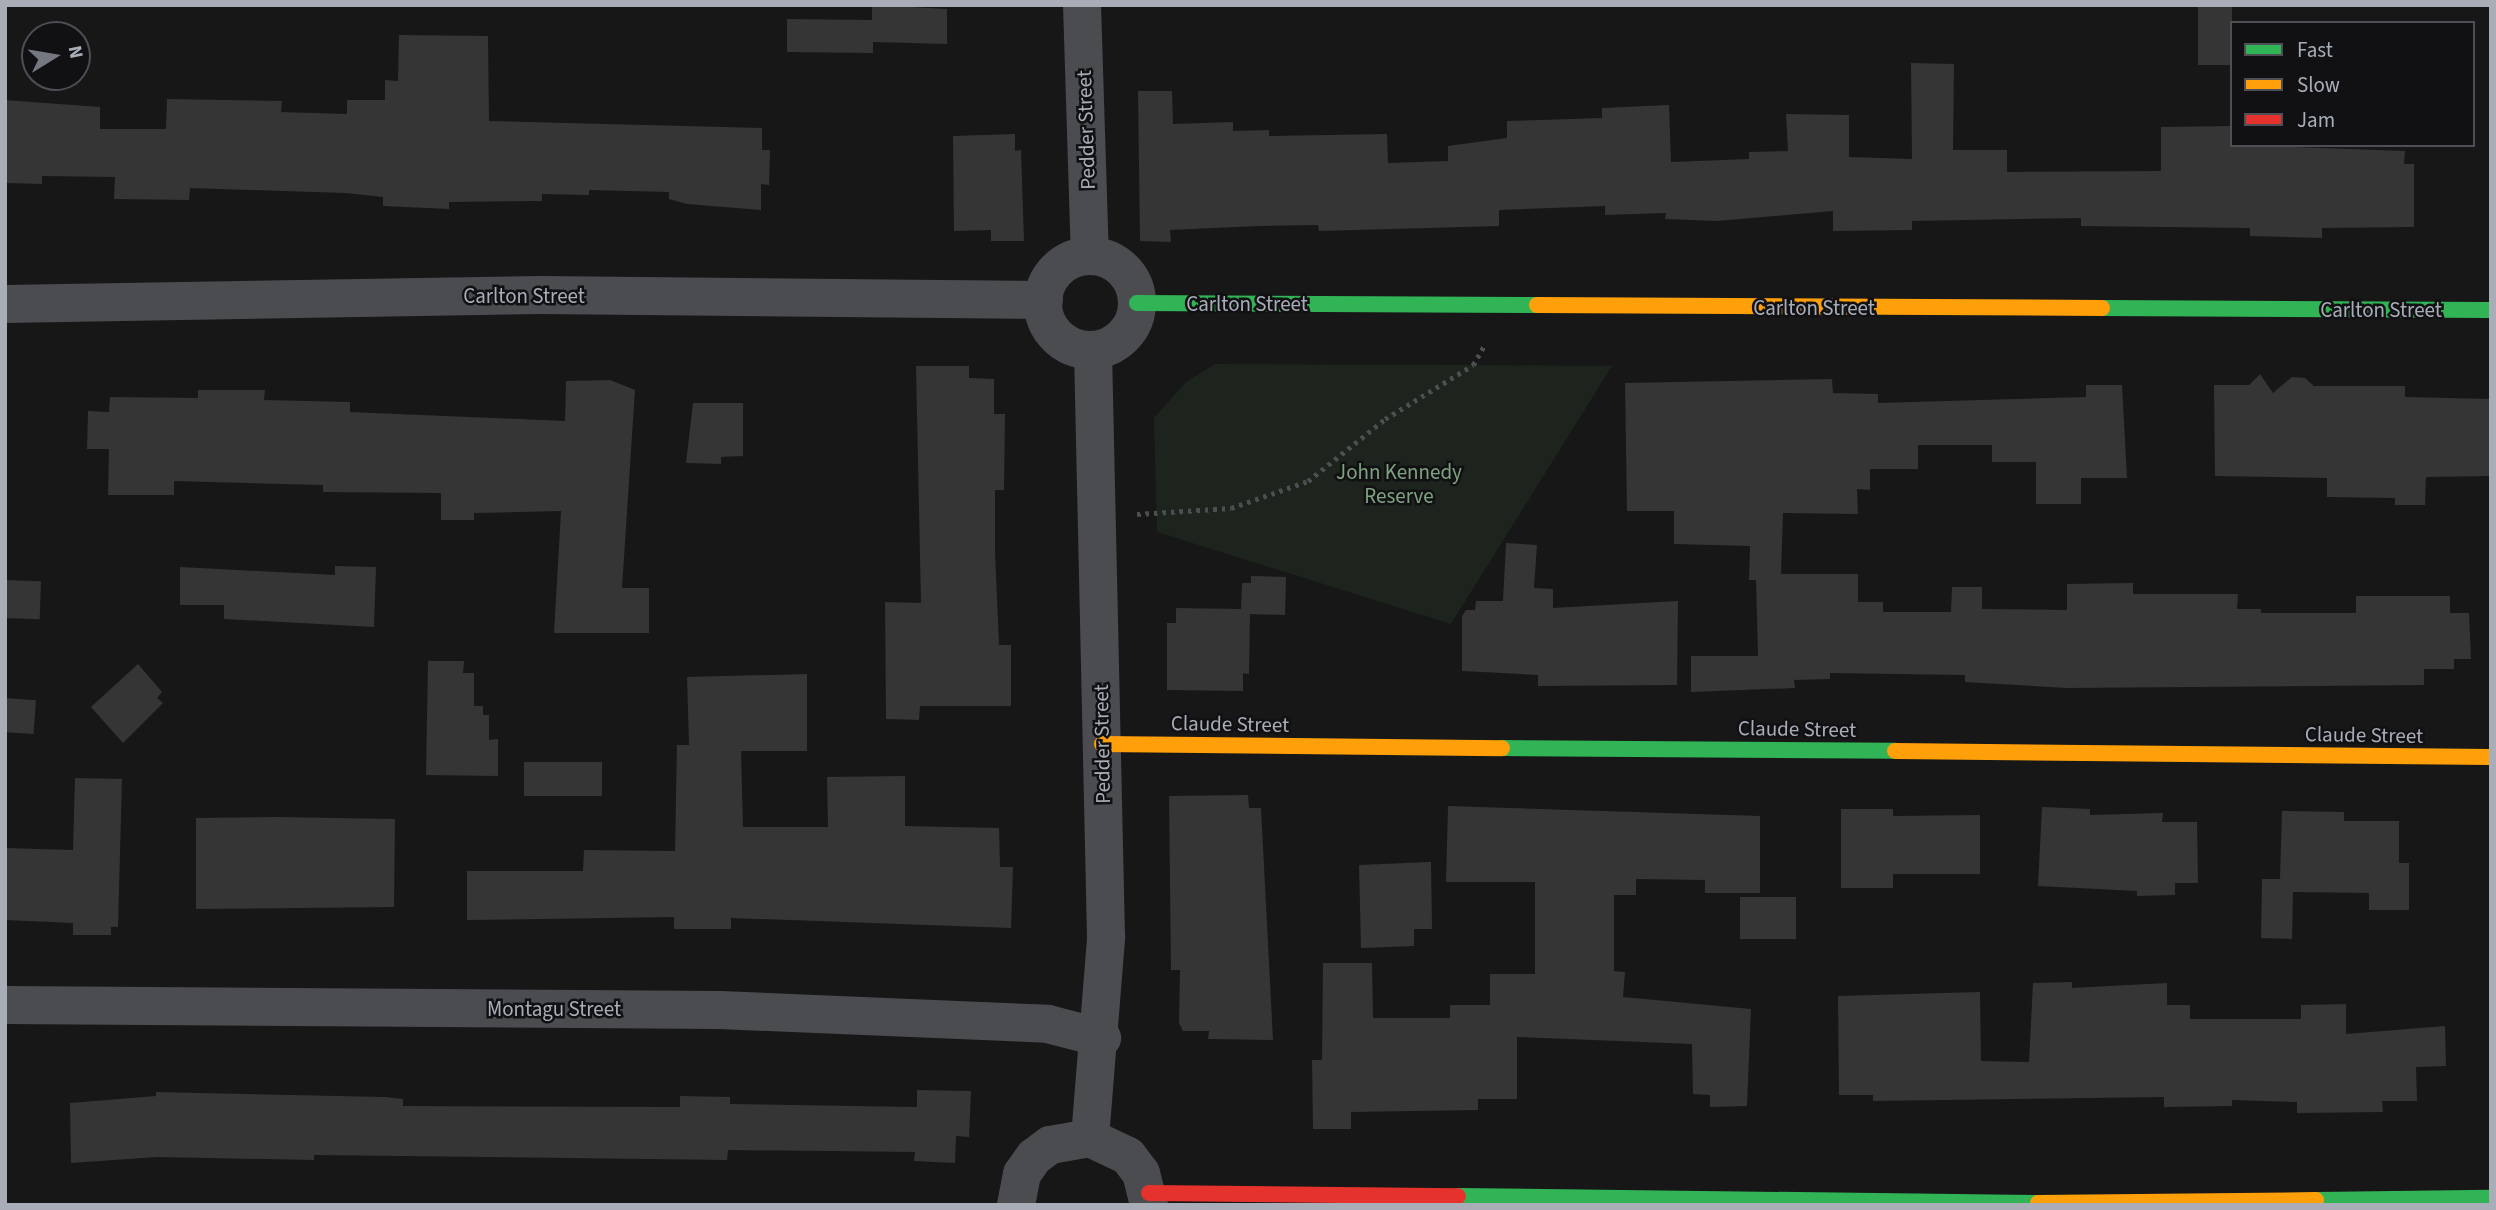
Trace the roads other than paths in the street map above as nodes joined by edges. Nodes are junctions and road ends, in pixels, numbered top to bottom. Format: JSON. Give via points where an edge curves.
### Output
{"nodes":[{"id":1,"x":1082,"y":5,"type":"edge"},
{"id":2,"x":1090,"y":256,"type":"junction"},
{"id":3,"x":1044,"y":300,"type":"junction"},
{"id":4,"x":1137,"y":303,"type":"junction"},
{"id":5,"x":5,"y":304,"type":"edge"},
{"id":6,"x":2491,"y":310,"type":"edge"},
{"id":7,"x":1093,"y":350,"type":"junction"},
{"id":8,"x":1102,"y":744,"type":"junction"},
{"id":9,"x":2491,"y":757,"type":"edge"},
{"id":10,"x":5,"y":1005,"type":"edge"},
{"id":11,"x":1101,"y":1038,"type":"junction"},
{"id":12,"x":1090,"y":1138,"type":"junction"},
{"id":13,"x":2491,"y":1198,"type":"edge"},
{"id":14,"x":1149,"y":1199,"type":"edge"},
{"id":15,"x":1016,"y":1205,"type":"edge"}],
"edges":[{"from":1,"to":2,"type":"street","name":"Pedder Street"},
{"from":2,"to":3,"type":"street","via":[[1064,264],[1046,285]]},
{"from":2,"to":4,"type":"street","via":[[1123,270]]},
{"from":3,"to":5,"type":"street","name":"Carlton Street","via":[[541,295]]},
{"from":3,"to":7,"type":"street","via":[[1057,336]]},
{"from":4,"to":6,"type":"street","name":"Carlton Street"},
{"from":4,"to":7,"type":"street","via":[[1124,335]]},
{"from":7,"to":8,"type":"street","name":"Pedder Street"},
{"from":8,"to":9,"type":"street","name":"Claude Street"},
{"from":8,"to":11,"type":"street","name":"Pedder Street","via":[[1106,937]]},
{"from":10,"to":11,"type":"street","name":"Montagu Street","via":[[719,1010],[1048,1024]]},
{"from":11,"to":12,"type":"street","name":"Pedder Street"},
{"from":12,"to":14,"type":"street","via":[[1128,1156]]},
{"from":12,"to":15,"type":"street","via":[[1050,1145],[1034,1157],[1022,1174]]},
{"from":13,"to":14,"type":"street","via":[[2053,1203]]}]}
